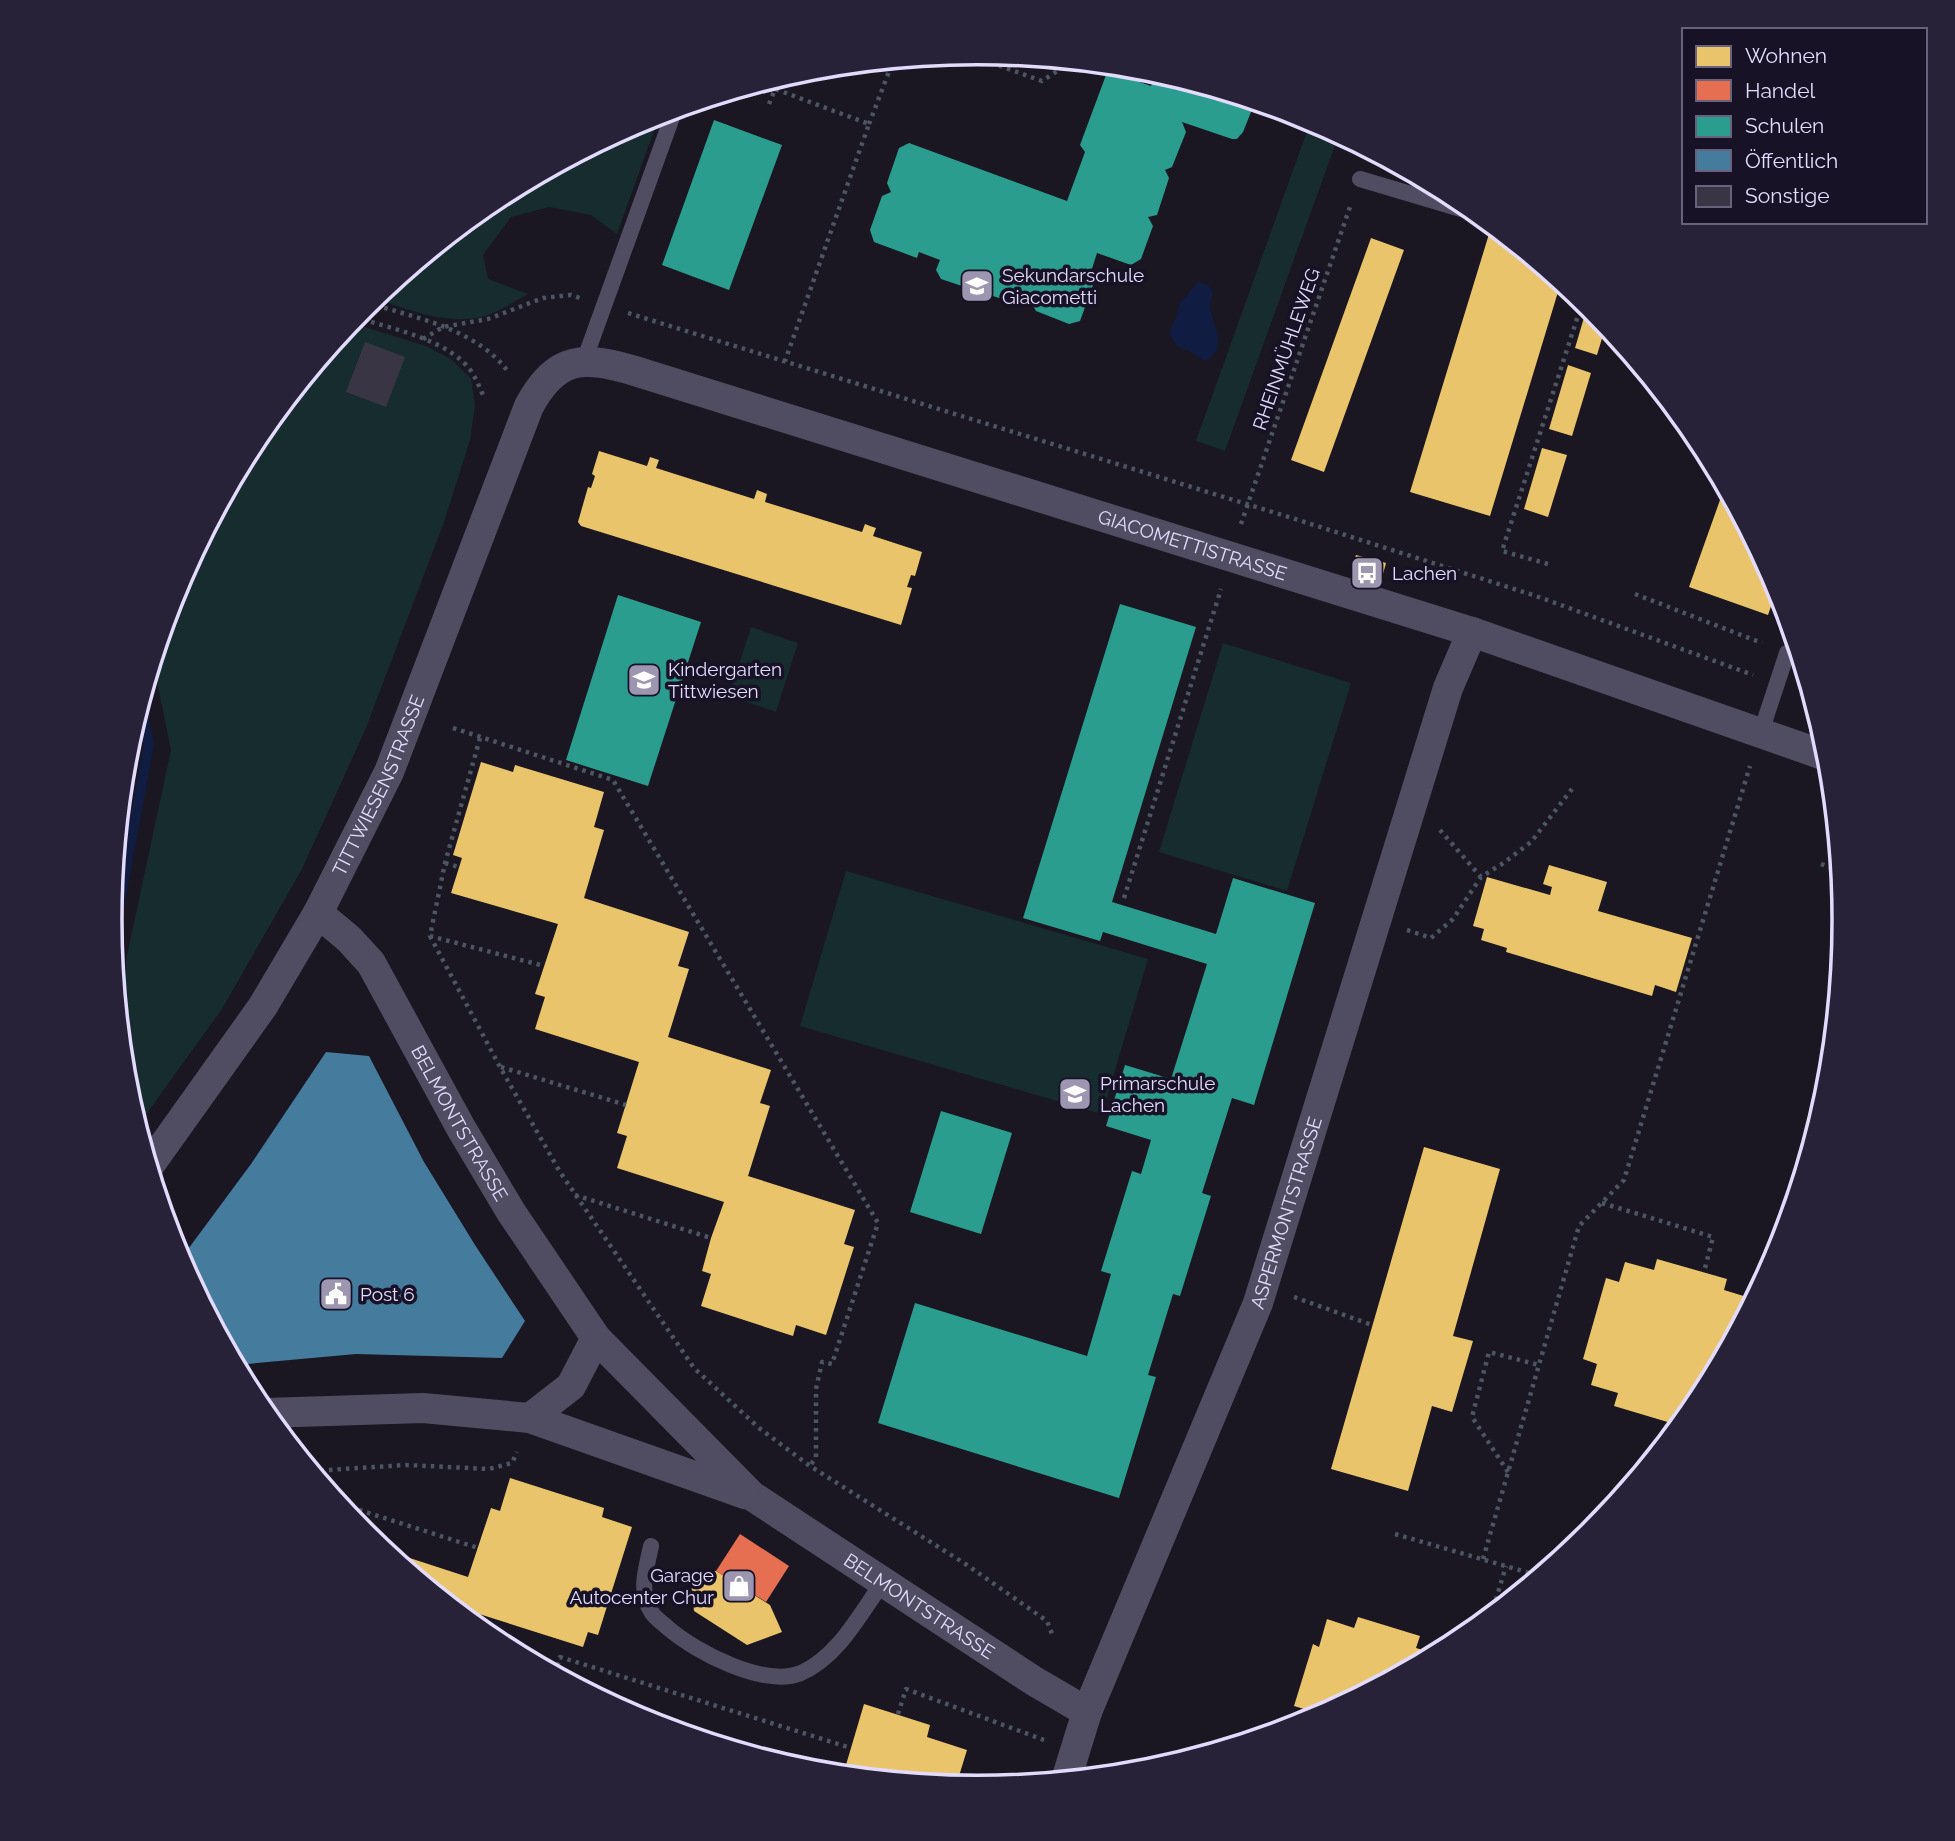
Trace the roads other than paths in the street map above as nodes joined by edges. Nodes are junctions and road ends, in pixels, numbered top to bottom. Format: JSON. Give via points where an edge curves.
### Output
{"nodes":[{"id":1,"x":671,"y":122,"type":"edge"},
{"id":2,"x":1360,"y":179,"type":"road end"},
{"id":3,"x":1446,"y":204,"type":"edge"},
{"id":4,"x":584,"y":361,"type":"junction"},
{"id":5,"x":551,"y":374,"type":"joint"},
{"id":6,"x":1472,"y":632,"type":"junction"},
{"id":7,"x":1791,"y":655,"type":"edge"},
{"id":8,"x":1756,"y":745,"type":"junction"},
{"id":9,"x":1817,"y":755,"type":"edge"},
{"id":10,"x":318,"y":913,"type":"junction"},
{"id":11,"x":155,"y":1157,"type":"edge"},
{"id":12,"x":596,"y":1338,"type":"junction"},
{"id":13,"x":278,"y":1413,"type":"edge"},
{"id":14,"x":530,"y":1418,"type":"junction"},
{"id":15,"x":752,"y":1496,"type":"junction"},
{"id":16,"x":651,"y":1546,"type":"dead end"},
{"id":17,"x":883,"y":1582,"type":"junction"},
{"id":18,"x":1087,"y":1712,"type":"junction"},
{"id":19,"x":1069,"y":1771,"type":"edge"}],
"edges":[{"from":1,"to":4,"type":"lane"},
{"from":2,"to":3,"type":"lane"},
{"from":4,"to":5,"type":"street","name":"GIACOMETTISTRASSE"},
{"from":4,"to":6,"type":"street","name":"GIACOMETTISTRASSE","via":[[635,371]]},
{"from":5,"to":10,"type":"street","name":"TITTWIESENSTRASSE","via":[[529,406],[389,772]]},
{"from":6,"to":8,"type":"street","name":"GIACOMETTISTRASSE"},
{"from":6,"to":18,"type":"street","name":"ASPERMONTSTRASSE","via":[[1448,688],[1264,1285]]},
{"from":7,"to":8,"type":"lane"},
{"from":8,"to":9,"type":"street","name":"GIACOMETTISTRASSE"},
{"from":10,"to":11,"type":"street","name":"TITTWIESENSTRASSE","via":[[262,1006]]},
{"from":10,"to":12,"type":"street","name":"BELMONTSTRASSE","via":[[371,963],[511,1212]]},
{"from":12,"to":14,"type":"street","via":[[571,1385]]},
{"from":12,"to":15,"type":"street","name":"BELMONTSTRASSE"},
{"from":13,"to":14,"type":"street","name":"BELMONTSTRASSE","via":[[423,1408]]},
{"from":14,"to":15,"type":"street","name":"BELMONTSTRASSE"},
{"from":15,"to":17,"type":"street","name":"BELMONTSTRASSE"},
{"from":16,"to":17,"type":"lane","via":[[643,1588],[653,1614],[684,1642],[729,1665],[768,1675],[797,1674],[815,1666],[837,1645]]},
{"from":17,"to":18,"type":"street","name":"BELMONTSTRASSE"},
{"from":18,"to":19,"type":"street","name":"ASPERMONTSTRASSE"}]}
